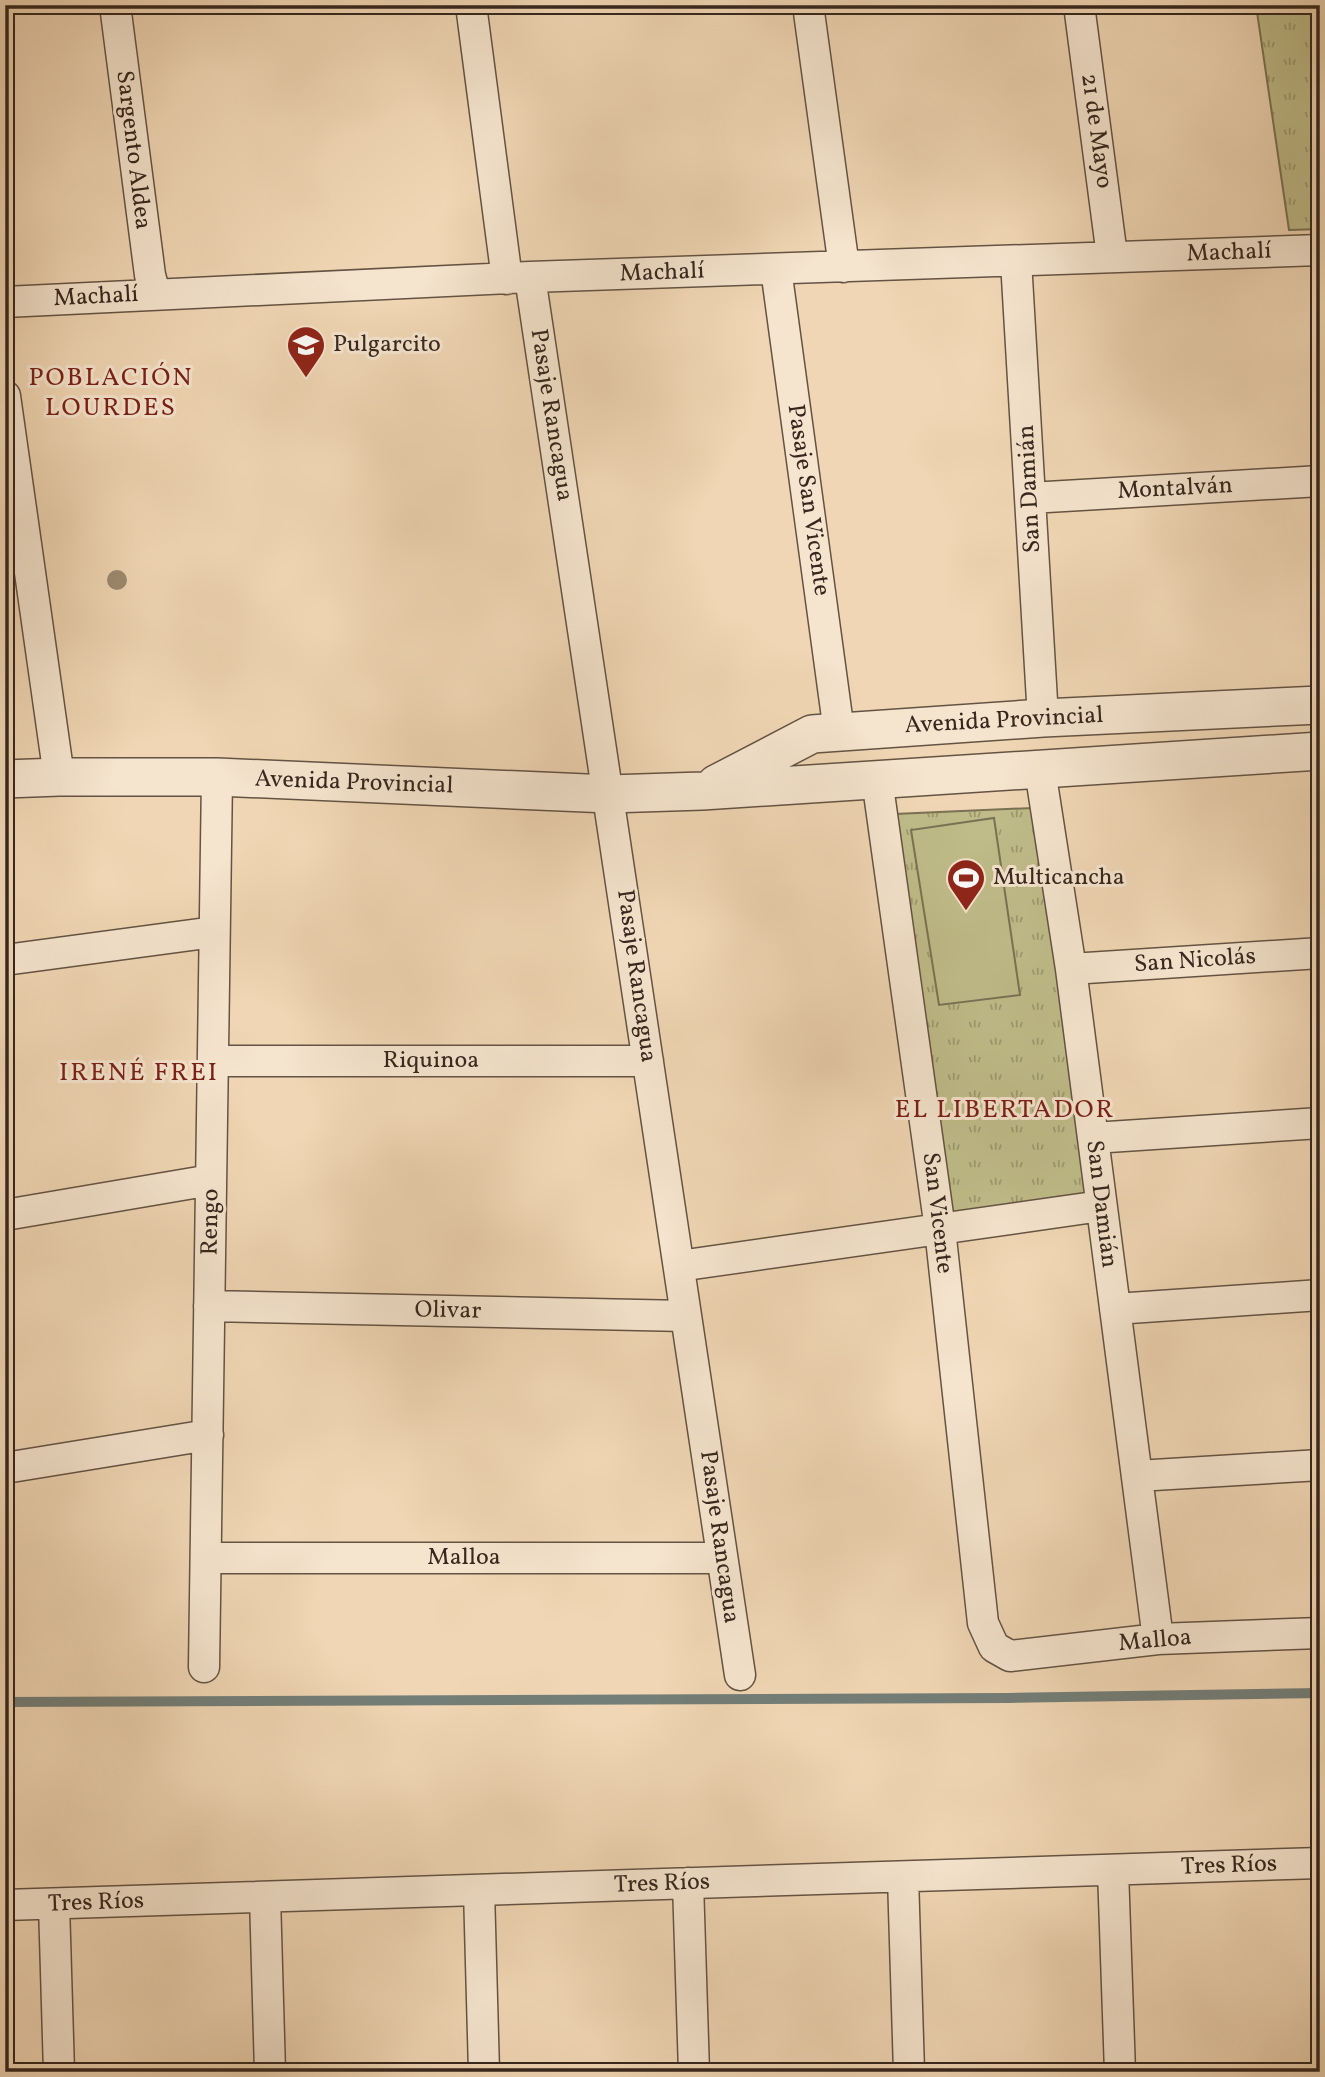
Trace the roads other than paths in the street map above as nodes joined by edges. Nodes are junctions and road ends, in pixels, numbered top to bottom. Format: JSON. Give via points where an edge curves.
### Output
{"nodes":[{"id":1,"x":115,"y":5,"type":"edge"},
{"id":2,"x":471,"y":5,"type":"edge"},
{"id":3,"x":808,"y":5,"type":"edge"},
{"id":4,"x":1079,"y":5,"type":"edge"},
{"id":5,"x":1320,"y":250,"type":"edge"},
{"id":6,"x":1112,"y":256,"type":"junction"},
{"id":7,"x":1016,"y":261,"type":"junction"},
{"id":8,"x":844,"y":267,"type":"junction"},
{"id":9,"x":776,"y":269,"type":"junction"},
{"id":10,"x":519,"y":278,"type":"junction"},
{"id":11,"x":155,"y":294,"type":"junction"},
{"id":12,"x":5,"y":302,"type":"edge"},
{"id":13,"x":5,"y":396,"type":"edge"},
{"id":14,"x":1320,"y":481,"type":"edge"},
{"id":15,"x":1030,"y":498,"type":"junction"},
{"id":16,"x":1320,"y":705,"type":"edge"},
{"id":17,"x":1043,"y":718,"type":"junction"},
{"id":18,"x":839,"y":732,"type":"junction"},
{"id":19,"x":1320,"y":751,"type":"edge"},
{"id":20,"x":1040,"y":770,"type":"junction"},
{"id":21,"x":59,"y":777,"type":"junction"},
{"id":22,"x":217,"y":777,"type":"junction"},
{"id":23,"x":5,"y":779,"type":"edge"},
{"id":24,"x":877,"y":779,"type":"junction"},
{"id":25,"x":702,"y":790,"type":"junction"},
{"id":26,"x":609,"y":794,"type":"junction"},
{"id":27,"x":215,"y":932,"type":"junction"},
{"id":28,"x":1320,"y":953,"type":"edge"},
{"id":29,"x":5,"y":960,"type":"edge"},
{"id":30,"x":1071,"y":969,"type":"junction"},
{"id":31,"x":648,"y":1061,"type":"junction"},
{"id":32,"x":213,"y":1062,"type":"junction"},
{"id":33,"x":1320,"y":1123,"type":"edge"},
{"id":34,"x":1093,"y":1138,"type":"junction"},
{"id":35,"x":211,"y":1180,"type":"junction"},
{"id":36,"x":1101,"y":1206,"type":"junction"},
{"id":37,"x":5,"y":1215,"type":"edge"},
{"id":38,"x":940,"y":1229,"type":"junction"},
{"id":39,"x":679,"y":1266,"type":"junction"},
{"id":40,"x":1320,"y":1296,"type":"edge"},
{"id":41,"x":209,"y":1306,"type":"junction"},
{"id":42,"x":1115,"y":1309,"type":"junction"},
{"id":43,"x":686,"y":1316,"type":"junction"},
{"id":44,"x":208,"y":1435,"type":"junction"},
{"id":45,"x":1320,"y":1465,"type":"edge"},
{"id":46,"x":5,"y":1468,"type":"edge"},
{"id":47,"x":1137,"y":1476,"type":"junction"},
{"id":48,"x":207,"y":1558,"type":"junction"},
{"id":49,"x":722,"y":1558,"type":"junction"},
{"id":50,"x":1320,"y":1633,"type":"edge"},
{"id":51,"x":1158,"y":1639,"type":"junction"},
{"id":52,"x":993,"y":1647,"type":"joint"},
{"id":53,"x":204,"y":1667,"type":"dead end"},
{"id":54,"x":740,"y":1675,"type":"dead end"},
{"id":55,"x":1320,"y":1863,"type":"edge"},
{"id":56,"x":1113,"y":1870,"type":"junction"},
{"id":57,"x":904,"y":1877,"type":"junction"},
{"id":58,"x":688,"y":1883,"type":"junction"},
{"id":59,"x":480,"y":1891,"type":"junction"},
{"id":60,"x":265,"y":1897,"type":"junction"},
{"id":61,"x":54,"y":1904,"type":"junction"},
{"id":62,"x":5,"y":1905,"type":"edge"},
{"id":63,"x":59,"y":2072,"type":"edge"},
{"id":64,"x":270,"y":2072,"type":"edge"},
{"id":65,"x":484,"y":2072,"type":"edge"},
{"id":66,"x":694,"y":2072,"type":"edge"},
{"id":67,"x":909,"y":2072,"type":"edge"},
{"id":68,"x":1120,"y":2072,"type":"edge"}],
"edges":[{"from":1,"to":11,"type":"street","name":"Sargento Aldea"},
{"from":2,"to":10,"type":"street","name":"Pasaje Rancagua"},
{"from":3,"to":8,"type":"street"},
{"from":4,"to":6,"type":"street","name":"21 de Mayo"},
{"from":5,"to":6,"type":"street","name":"Machalí"},
{"from":6,"to":7,"type":"street","name":"Machalí"},
{"from":7,"to":8,"type":"street","name":"Machalí"},
{"from":7,"to":15,"type":"street","name":"San Damián"},
{"from":8,"to":9,"type":"street","name":"Machalí"},
{"from":9,"to":10,"type":"street","name":"Machalí"},
{"from":9,"to":18,"type":"street","name":"Pasaje San Vicente"},
{"from":10,"to":11,"type":"street","name":"Machalí"},
{"from":10,"to":26,"type":"street","name":"Pasaje Rancagua"},
{"from":11,"to":12,"type":"street","name":"Machalí"},
{"from":13,"to":21,"type":"street"},
{"from":14,"to":15,"type":"street","name":"Montalván"},
{"from":15,"to":17,"type":"street","name":"San Damián"},
{"from":16,"to":17,"type":"street","name":"Avenida Provincial"},
{"from":17,"to":18,"type":"street","name":"Avenida Provincial"},
{"from":18,"to":25,"type":"street","name":"Avenida Provincial","via":[[812,734]]},
{"from":19,"to":20,"type":"street","name":"Avenida Provincial"},
{"from":20,"to":24,"type":"street","name":"Avenida Provincial"},
{"from":20,"to":30,"type":"street","name":"San Damián"},
{"from":21,"to":22,"type":"street","name":"Avenida Provincial"},
{"from":21,"to":23,"type":"street","name":"Avenida Provincial"},
{"from":22,"to":26,"type":"street","name":"Avenida Provincial"},
{"from":22,"to":27,"type":"street","name":"Rengo"},
{"from":24,"to":25,"type":"street","name":"Avenida Provincial"},
{"from":24,"to":38,"type":"street","name":"San Vicente"},
{"from":25,"to":26,"type":"street","name":"Avenida Provincial"},
{"from":26,"to":31,"type":"street","name":"Pasaje Rancagua"},
{"from":27,"to":29,"type":"street"},
{"from":27,"to":32,"type":"street","name":"Rengo"},
{"from":28,"to":30,"type":"street","name":"San Nicolás"},
{"from":30,"to":34,"type":"street","name":"San Damián"},
{"from":31,"to":32,"type":"street","name":"Riquinoa"},
{"from":31,"to":39,"type":"street","name":"Pasaje Rancagua"},
{"from":32,"to":35,"type":"street","name":"Rengo"},
{"from":33,"to":34,"type":"street"},
{"from":34,"to":36,"type":"street","name":"San Damián"},
{"from":35,"to":37,"type":"street"},
{"from":35,"to":41,"type":"street","name":"Rengo"},
{"from":36,"to":38,"type":"street"},
{"from":36,"to":42,"type":"street","name":"San Damián"},
{"from":38,"to":39,"type":"street"},
{"from":38,"to":52,"type":"street","name":"San Vicente","via":[[983,1623]]},
{"from":39,"to":43,"type":"street","name":"Pasaje Rancagua"},
{"from":40,"to":42,"type":"street"},
{"from":41,"to":43,"type":"street","name":"Olivar"},
{"from":41,"to":44,"type":"street","name":"Rengo"},
{"from":42,"to":47,"type":"street","name":"San Damián"},
{"from":43,"to":49,"type":"street","name":"Pasaje Rancagua"},
{"from":44,"to":46,"type":"street"},
{"from":44,"to":48,"type":"street","name":"Rengo"},
{"from":45,"to":47,"type":"street"},
{"from":47,"to":51,"type":"street","name":"San Damián"},
{"from":48,"to":49,"type":"street","name":"Malloa"},
{"from":48,"to":53,"type":"street","name":"Rengo"},
{"from":49,"to":54,"type":"street","name":"Pasaje Rancagua"},
{"from":50,"to":51,"type":"street","name":"Malloa"},
{"from":51,"to":52,"type":"street","name":"Malloa","via":[[1010,1656]]},
{"from":55,"to":56,"type":"street","name":"Tres Ríos"},
{"from":56,"to":57,"type":"street","name":"Tres Ríos"},
{"from":56,"to":68,"type":"street"},
{"from":57,"to":58,"type":"street","name":"Tres Ríos"},
{"from":57,"to":67,"type":"street"},
{"from":58,"to":59,"type":"street","name":"Tres Ríos"},
{"from":58,"to":66,"type":"street"},
{"from":59,"to":60,"type":"street","name":"Tres Ríos"},
{"from":59,"to":65,"type":"street"},
{"from":60,"to":61,"type":"street","name":"Tres Ríos"},
{"from":60,"to":64,"type":"street"},
{"from":61,"to":62,"type":"street","name":"Tres Ríos"},
{"from":61,"to":63,"type":"street"}]}
